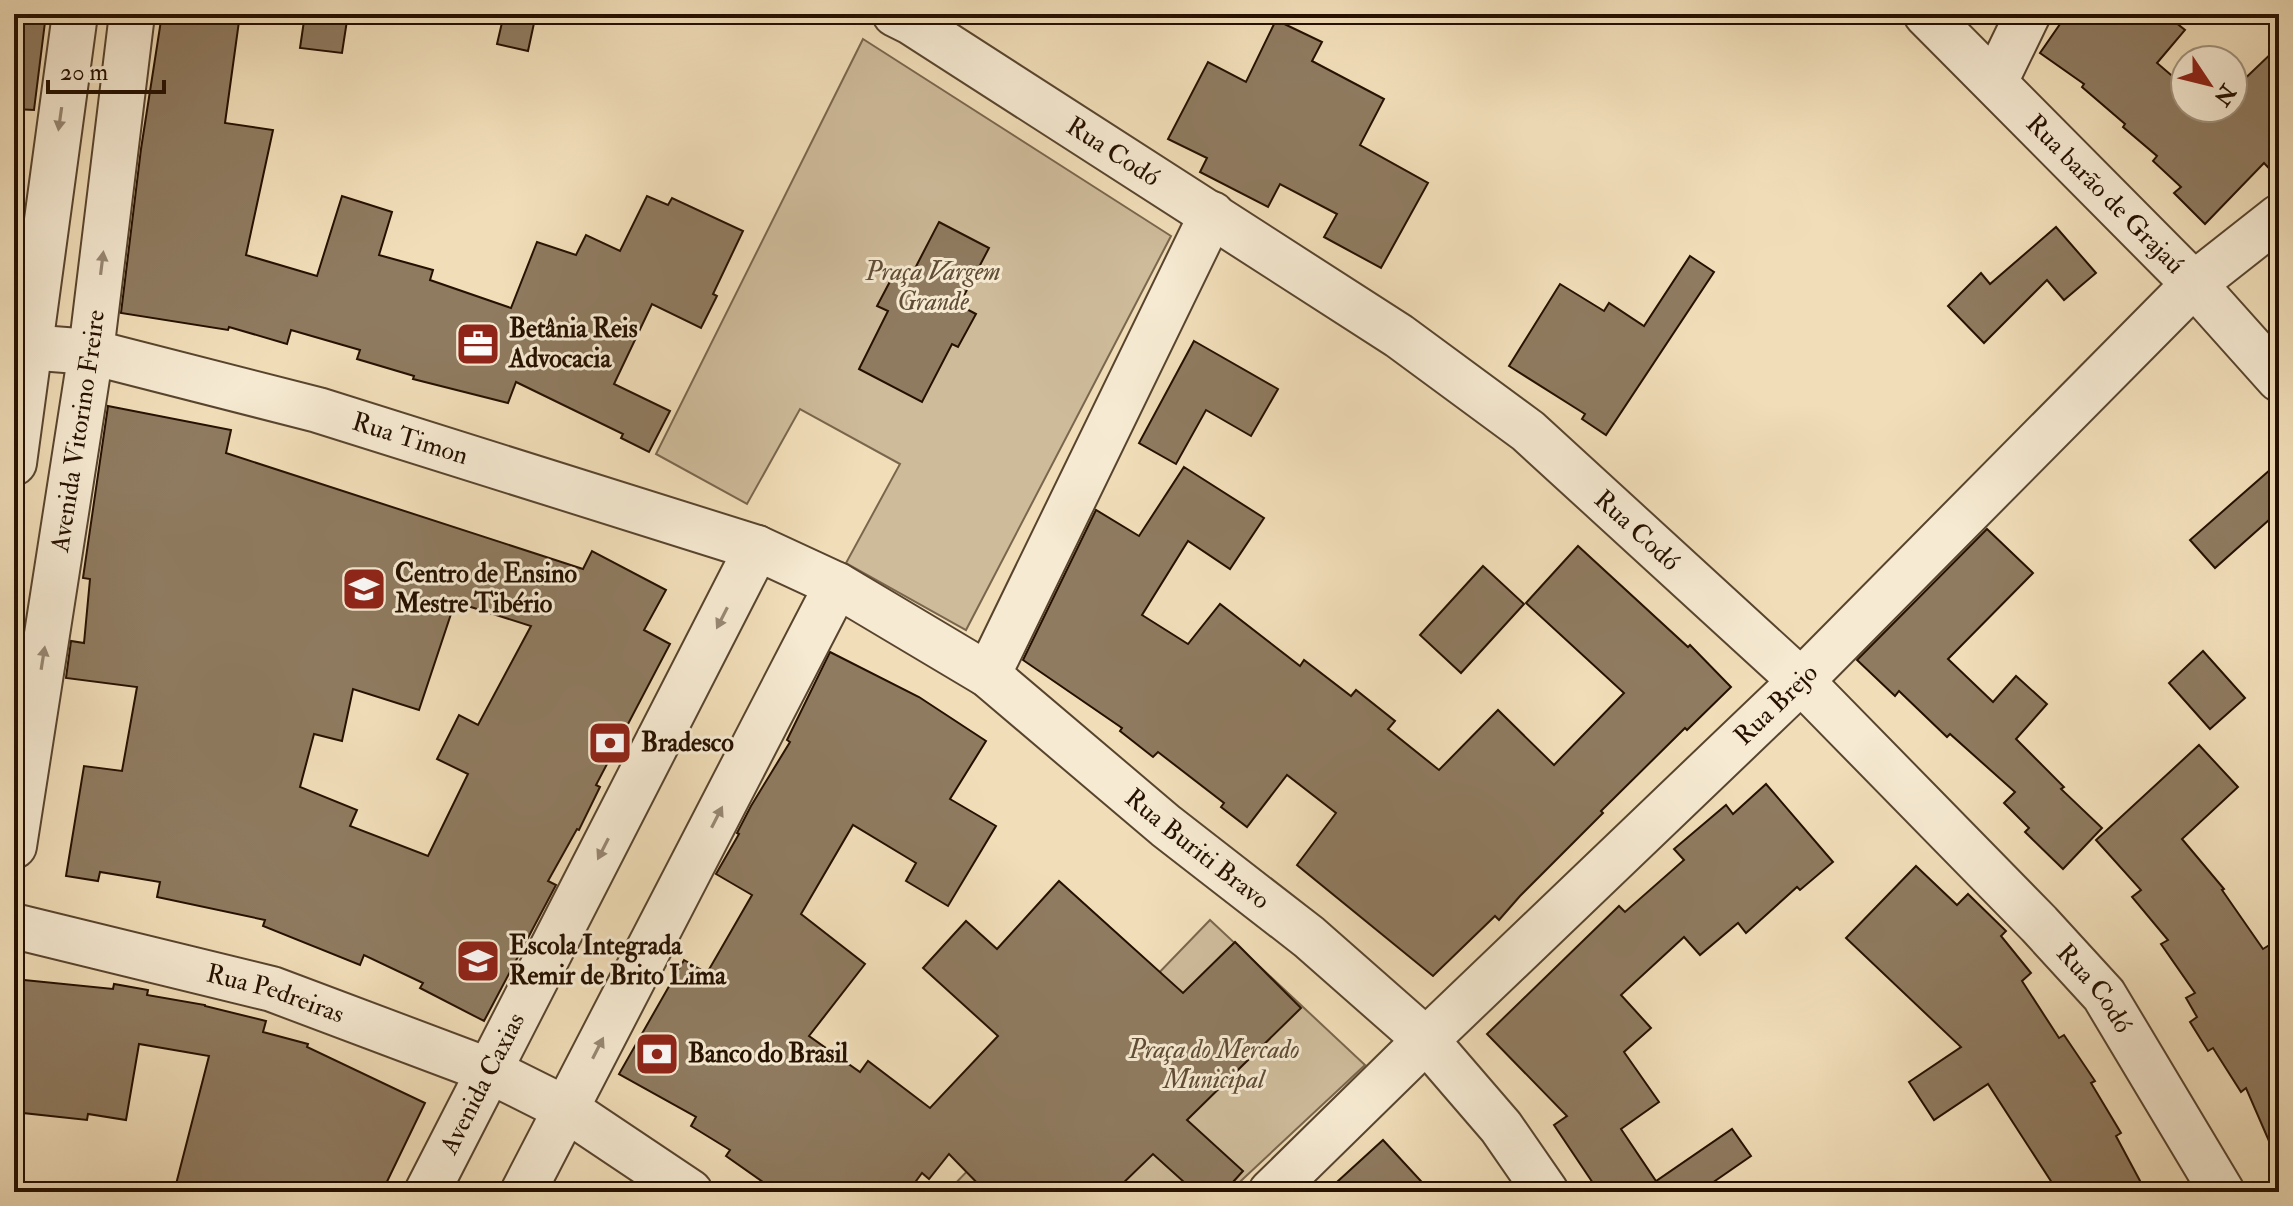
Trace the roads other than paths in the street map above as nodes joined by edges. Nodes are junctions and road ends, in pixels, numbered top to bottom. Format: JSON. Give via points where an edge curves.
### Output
{"nodes":[{"id":1,"x":75,"y":14,"type":"edge"},
{"id":2,"x":132,"y":14,"type":"edge"},
{"id":3,"x":1926,"y":14,"type":"edge"},
{"id":4,"x":2028,"y":14,"type":"edge"},
{"id":5,"x":907,"y":17,"type":"edge"},
{"id":6,"x":1995,"y":82,"type":"junction"},
{"id":7,"x":1212,"y":214,"type":"junction"},
{"id":8,"x":2279,"y":217,"type":"edge"},
{"id":9,"x":2194,"y":284,"type":"junction"},
{"id":10,"x":21,"y":347,"type":"edge"},
{"id":11,"x":91,"y":352,"type":"junction"},
{"id":12,"x":2279,"y":379,"type":"edge"},
{"id":13,"x":14,"y":463,"type":"edge"},
{"id":14,"x":757,"y":548,"type":"junction"},
{"id":15,"x":797,"y":566,"type":"joint"},
{"id":16,"x":837,"y":585,"type":"junction"},
{"id":17,"x":988,"y":675,"type":"junction"},
{"id":18,"x":1801,"y":681,"type":"junction"},
{"id":19,"x":14,"y":846,"type":"edge"},
{"id":20,"x":14,"y":926,"type":"edge"},
{"id":21,"x":1426,"y":1040,"type":"junction"},
{"id":22,"x":490,"y":1071,"type":"junction"},
{"id":23,"x":547,"y":1100,"type":"junction"},
{"id":24,"x":427,"y":1192,"type":"edge"},
{"id":25,"x":523,"y":1192,"type":"edge"},
{"id":26,"x":690,"y":1192,"type":"edge"},
{"id":27,"x":1271,"y":1192,"type":"edge"},
{"id":28,"x":1546,"y":1192,"type":"edge"},
{"id":29,"x":2222,"y":1192,"type":"edge"}],
"edges":[{"from":1,"to":10,"type":"street","one_way":true},
{"from":11,"to":2,"type":"street","name":"Avenida Vitorino Freire","one_way":true},
{"from":3,"to":6,"type":"street","name":"Rua barão de Grajaú"},
{"from":4,"to":6,"type":"street"},
{"from":5,"to":7,"type":"street","name":"Rua Codó"},
{"from":6,"to":9,"type":"street","name":"Rua barão de Grajaú"},
{"from":7,"to":17,"type":"street"},
{"from":7,"to":18,"type":"street","name":"Rua Codó","via":[[1399,336],[1528,431]]},
{"from":8,"to":9,"type":"street","name":"Rua Brejo"},
{"from":9,"to":12,"type":"street","name":"Rua barão de Grajaú"},
{"from":9,"to":18,"type":"street","name":"Rua Brejo"},
{"from":10,"to":11,"type":"street","name":"Rua Timon"},
{"from":10,"to":13,"type":"street"},
{"from":11,"to":14,"type":"street","name":"Rua Timon","via":[[318,410]]},
{"from":19,"to":11,"type":"street","name":"Avenida Vitorino Freire","one_way":true},
{"from":14,"to":15,"type":"street","name":"Rua Timon"},
{"from":14,"to":22,"type":"street","name":"Avenida Caxias","one_way":true},
{"from":15,"to":16,"type":"street","name":"Rua Buriti Bravo"},
{"from":16,"to":17,"type":"street","name":"Rua Buriti Bravo"},
{"from":23,"to":16,"type":"street","one_way":true},
{"from":17,"to":21,"type":"street","name":"Rua Buriti Bravo","via":[[1166,826],[1309,937]]},
{"from":18,"to":21,"type":"street","name":"Rua Brejo"},
{"from":18,"to":29,"type":"street","name":"Rua Codó","via":[[2104,995]]},
{"from":20,"to":22,"type":"street","name":"Rua Pedreiras","via":[[272,989]]},
{"from":21,"to":27,"type":"street","name":"Rua Brejo"},
{"from":21,"to":28,"type":"street","name":"Rua Buriti Bravo","via":[[1501,1127]]},
{"from":22,"to":23,"type":"street","name":"Rua Pedreiras"},
{"from":22,"to":24,"type":"street","name":"Avenida Caxias"},
{"from":23,"to":25,"type":"street"},
{"from":23,"to":26,"type":"street","name":"Rua Pedreiras"}]}
